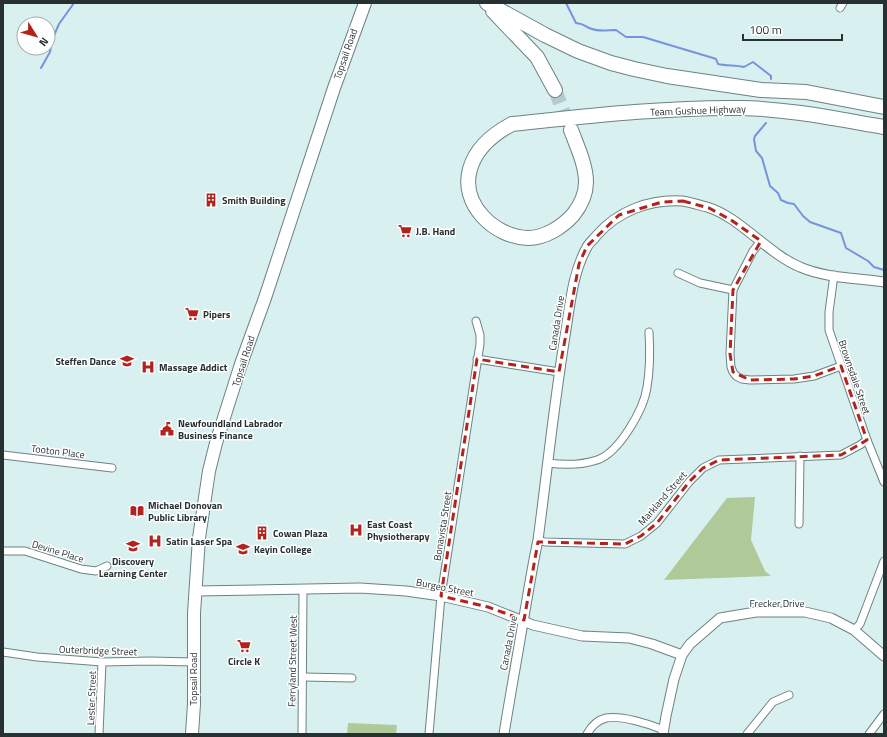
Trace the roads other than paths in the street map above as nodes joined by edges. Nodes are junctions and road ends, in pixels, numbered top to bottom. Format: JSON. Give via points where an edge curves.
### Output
{"nodes":[{"id":1,"x":364,"y":3,"type":"edge"},
{"id":2,"x":483,"y":3,"type":"edge"},
{"id":3,"x":487,"y":3,"type":"edge"},
{"id":4,"x":555,"y":90,"type":"tunnel mouth"},
{"id":5,"x":884,"y":107,"type":"edge"},
{"id":6,"x":884,"y":127,"type":"edge"},
{"id":7,"x":571,"y":130,"type":"tunnel mouth"},
{"id":8,"x":761,"y":241,"type":"junction"},
{"id":9,"x":678,"y":273,"type":"dead end"},
{"id":10,"x":834,"y":275,"type":"junction"},
{"id":11,"x":884,"y":282,"type":"edge"},
{"id":12,"x":734,"y":290,"type":"junction"},
{"id":13,"x":476,"y":322,"type":"dead end"},
{"id":14,"x":649,"y":332,"type":"dead end"},
{"id":15,"x":477,"y":359,"type":"junction"},
{"id":16,"x":841,"y":366,"type":"junction"},
{"id":17,"x":559,"y":372,"type":"junction"},
{"id":18,"x":867,"y":440,"type":"junction"},
{"id":19,"x":3,"y":455,"type":"edge"},
{"id":20,"x":800,"y":456,"type":"junction"},
{"id":21,"x":548,"y":462,"type":"junction"},
{"id":22,"x":112,"y":468,"type":"dead end"},
{"id":23,"x":884,"y":482,"type":"edge"},
{"id":24,"x":799,"y":524,"type":"dead end"},
{"id":25,"x":538,"y":540,"type":"junction"},
{"id":26,"x":3,"y":550,"type":"edge"},
{"id":27,"x":884,"y":561,"type":"edge"},
{"id":28,"x":107,"y":566,"type":"dead end"},
{"id":29,"x":303,"y":588,"type":"junction"},
{"id":30,"x":196,"y":591,"type":"junction"},
{"id":31,"x":441,"y":596,"type":"junction"},
{"id":32,"x":524,"y":620,"type":"junction"},
{"id":33,"x":854,"y":630,"type":"junction"},
{"id":34,"x":3,"y":652,"type":"edge"},
{"id":35,"x":682,"y":655,"type":"junction"},
{"id":36,"x":884,"y":656,"type":"edge"},
{"id":37,"x":102,"y":662,"type":"junction"},
{"id":38,"x":193,"y":662,"type":"junction"},
{"id":39,"x":303,"y":677,"type":"junction"},
{"id":40,"x":352,"y":678,"type":"dead end"},
{"id":41,"x":789,"y":695,"type":"dead end"},
{"id":42,"x":884,"y":714,"type":"edge"},
{"id":43,"x":664,"y":732,"type":"edge"},
{"id":44,"x":99,"y":734,"type":"edge"},
{"id":45,"x":192,"y":734,"type":"edge"},
{"id":46,"x":302,"y":734,"type":"edge"},
{"id":47,"x":429,"y":734,"type":"edge"},
{"id":48,"x":504,"y":734,"type":"edge"},
{"id":49,"x":587,"y":734,"type":"edge"},
{"id":50,"x":747,"y":734,"type":"edge"},
{"id":51,"x":869,"y":734,"type":"edge"}],
"edges":[{"from":1,"to":30,"type":"main road","name":"Topsail Road","via":[[216,443],[200,531]]},
{"from":2,"to":4,"type":"highway","via":[[537,57]]},
{"from":3,"to":5,"type":"highway","via":[[559,42],[611,63],[666,76],[762,90],[806,92]]},
{"from":6,"to":7,"type":"highway","name":"Team Gushue Highway","via":[[778,110],[736,108],[626,113],[512,124],[498,132],[480,149],[473,160],[468,182],[469,194],[476,209],[485,219],[502,231],[517,237],[529,238],[542,236],[567,222],[578,209],[585,194],[586,180]]},
{"from":8,"to":10,"type":"street","name":"Canada Drive","via":[[799,267]]},
{"from":8,"to":12,"type":"street","via":[[753,251]]},
{"from":8,"to":17,"type":"street","name":"Canada Drive","via":[[709,208],[683,201],[650,204],[619,215],[587,246],[579,264]]},
{"from":9,"to":12,"type":"street","via":[[700,283]]},
{"from":10,"to":11,"type":"street","name":"Canada Drive"},
{"from":10,"to":16,"type":"street","name":"Brownsdale Street","via":[[829,330]]},
{"from":12,"to":16,"type":"street","via":[[730,354],[731,367],[736,376],[750,380],[794,379],[814,376]]},
{"from":13,"to":15,"type":"street","name":"Bonavista Street","via":[[480,334]]},
{"from":14,"to":21,"type":"street","via":[[647,388],[637,416],[625,436],[598,460],[558,464]]},
{"from":15,"to":17,"type":"street"},
{"from":15,"to":31,"type":"street","name":"Bonavista Street"},
{"from":16,"to":18,"type":"street","name":"Brownsdale Street"},
{"from":17,"to":21,"type":"street","name":"Canada Drive"},
{"from":18,"to":20,"type":"street","name":"Markland Street","via":[[841,455]]},
{"from":18,"to":23,"type":"street","name":"Brownsdale Street"},
{"from":19,"to":22,"type":"street","name":"Tooton Place"},
{"from":20,"to":24,"type":"street"},
{"from":20,"to":25,"type":"street","name":"Markland Street","via":[[719,460],[703,468],[657,523],[641,536],[625,544]]},
{"from":21,"to":25,"type":"street","name":"Canada Drive"},
{"from":25,"to":32,"type":"street","name":"Canada Drive"},
{"from":26,"to":28,"type":"street","name":"Devine Place","via":[[25,552],[81,569],[96,571]]},
{"from":27,"to":33,"type":"street","via":[[860,624]]},
{"from":29,"to":30,"type":"street","name":"Burgeo Street"},
{"from":29,"to":31,"type":"street","name":"Burgeo Street","via":[[368,588]]},
{"from":29,"to":39,"type":"street","name":"Ferryland Street West"},
{"from":30,"to":38,"type":"main road","name":"Topsail Road"},
{"from":31,"to":32,"type":"street","name":"Burgeo Street","via":[[488,607]]},
{"from":31,"to":47,"type":"street","name":"Bonavista Street"},
{"from":32,"to":35,"type":"street","name":"Burgeo Street","via":[[533,625],[582,636],[629,638]]},
{"from":32,"to":48,"type":"street","name":"Canada Drive"},
{"from":33,"to":35,"type":"street","name":"Frecker Drive","via":[[830,618],[805,612],[756,612],[720,618],[690,644]]},
{"from":33,"to":36,"type":"street","name":"Frecker Drive"},
{"from":34,"to":37,"type":"street","name":"Outerbridge Street"},
{"from":35,"to":43,"type":"street","name":"Frecker Drive","via":[[674,679]]},
{"from":37,"to":38,"type":"street","name":"Outerbridge Street"},
{"from":37,"to":44,"type":"street","name":"Lester Street"},
{"from":38,"to":45,"type":"main road","name":"Topsail Road"},
{"from":39,"to":40,"type":"street"},
{"from":39,"to":46,"type":"street","name":"Ferryland Street West"},
{"from":41,"to":50,"type":"street","via":[[773,702]]},
{"from":42,"to":51,"type":"street"},
{"from":43,"to":49,"type":"street","via":[[654,726],[620,717],[605,718],[596,723]]}]}
